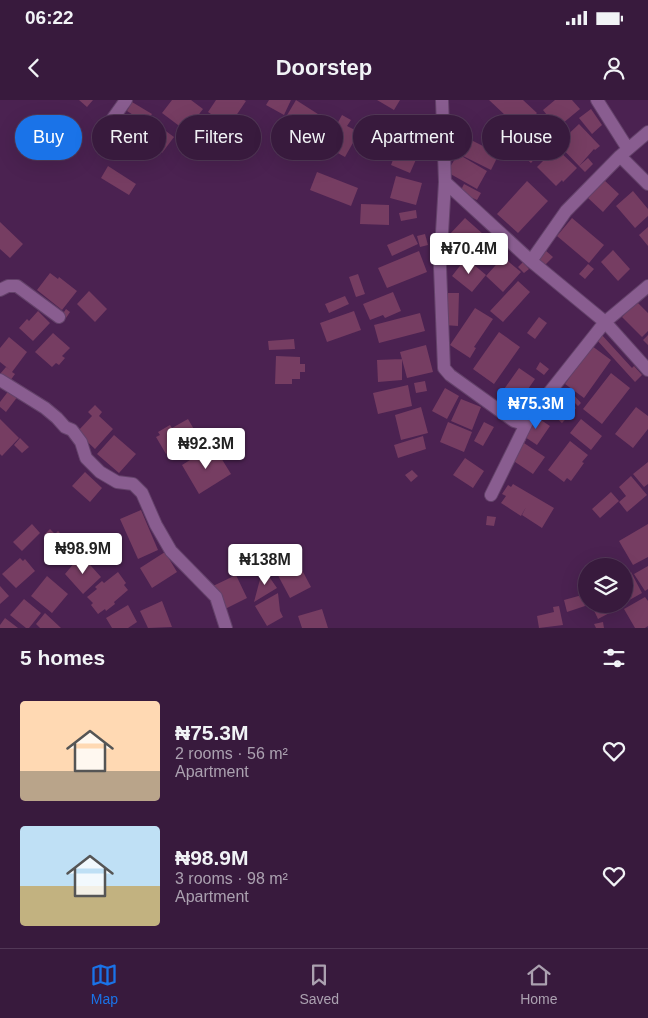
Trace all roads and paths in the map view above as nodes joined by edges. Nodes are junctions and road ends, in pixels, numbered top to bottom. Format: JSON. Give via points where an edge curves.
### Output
{"nodes":[{"id":1,"x":126,"y":100,"type":"edge"},
{"id":2,"x":442,"y":100,"type":"edge"},
{"id":3,"x":597,"y":100,"type":"edge"},
{"id":4,"x":115,"y":115,"type":"edge"},
{"id":5,"x":648,"y":132,"type":"edge"},
{"id":6,"x":624,"y":152,"type":"junction"},
{"id":7,"x":445,"y":182,"type":"junction"},
{"id":8,"x":648,"y":184,"type":"edge"},
{"id":9,"x":531,"y":261,"type":"junction"},
{"id":10,"x":648,"y":286,"type":"edge"},
{"id":11,"x":0,"y":290,"type":"edge"},
{"id":12,"x":59,"y":318,"type":"dead end"},
{"id":13,"x":605,"y":322,"type":"junction"},
{"id":14,"x":648,"y":370,"type":"edge"},
{"id":15,"x":0,"y":380,"type":"edge"},
{"id":16,"x":529,"y":418,"type":"junction"},
{"id":17,"x":491,"y":494,"type":"dead end"},
{"id":18,"x":226,"y":628,"type":"edge"}],
"edges":[{"from":1,"to":4,"type":"street"},
{"from":2,"to":7,"type":"street"},
{"from":3,"to":6,"type":"street"},
{"from":5,"to":6,"type":"street"},
{"from":6,"to":8,"type":"street"},
{"from":6,"to":9,"type":"street","via":[[566,211]]},
{"from":7,"to":9,"type":"street"},
{"from":7,"to":16,"type":"street","via":[[440,267],[444,368],[514,421]]},
{"from":9,"to":13,"type":"street"},
{"from":10,"to":13,"type":"street"},
{"from":11,"to":12,"type":"street","via":[[17,286]]},
{"from":13,"to":14,"type":"street"},
{"from":13,"to":16,"type":"street"},
{"from":15,"to":18,"type":"street","via":[[45,408],[72,430],[81,442],[86,458],[100,472],[117,482],[133,484],[142,493],[171,551],[216,598]]},
{"from":16,"to":17,"type":"street"}]}
